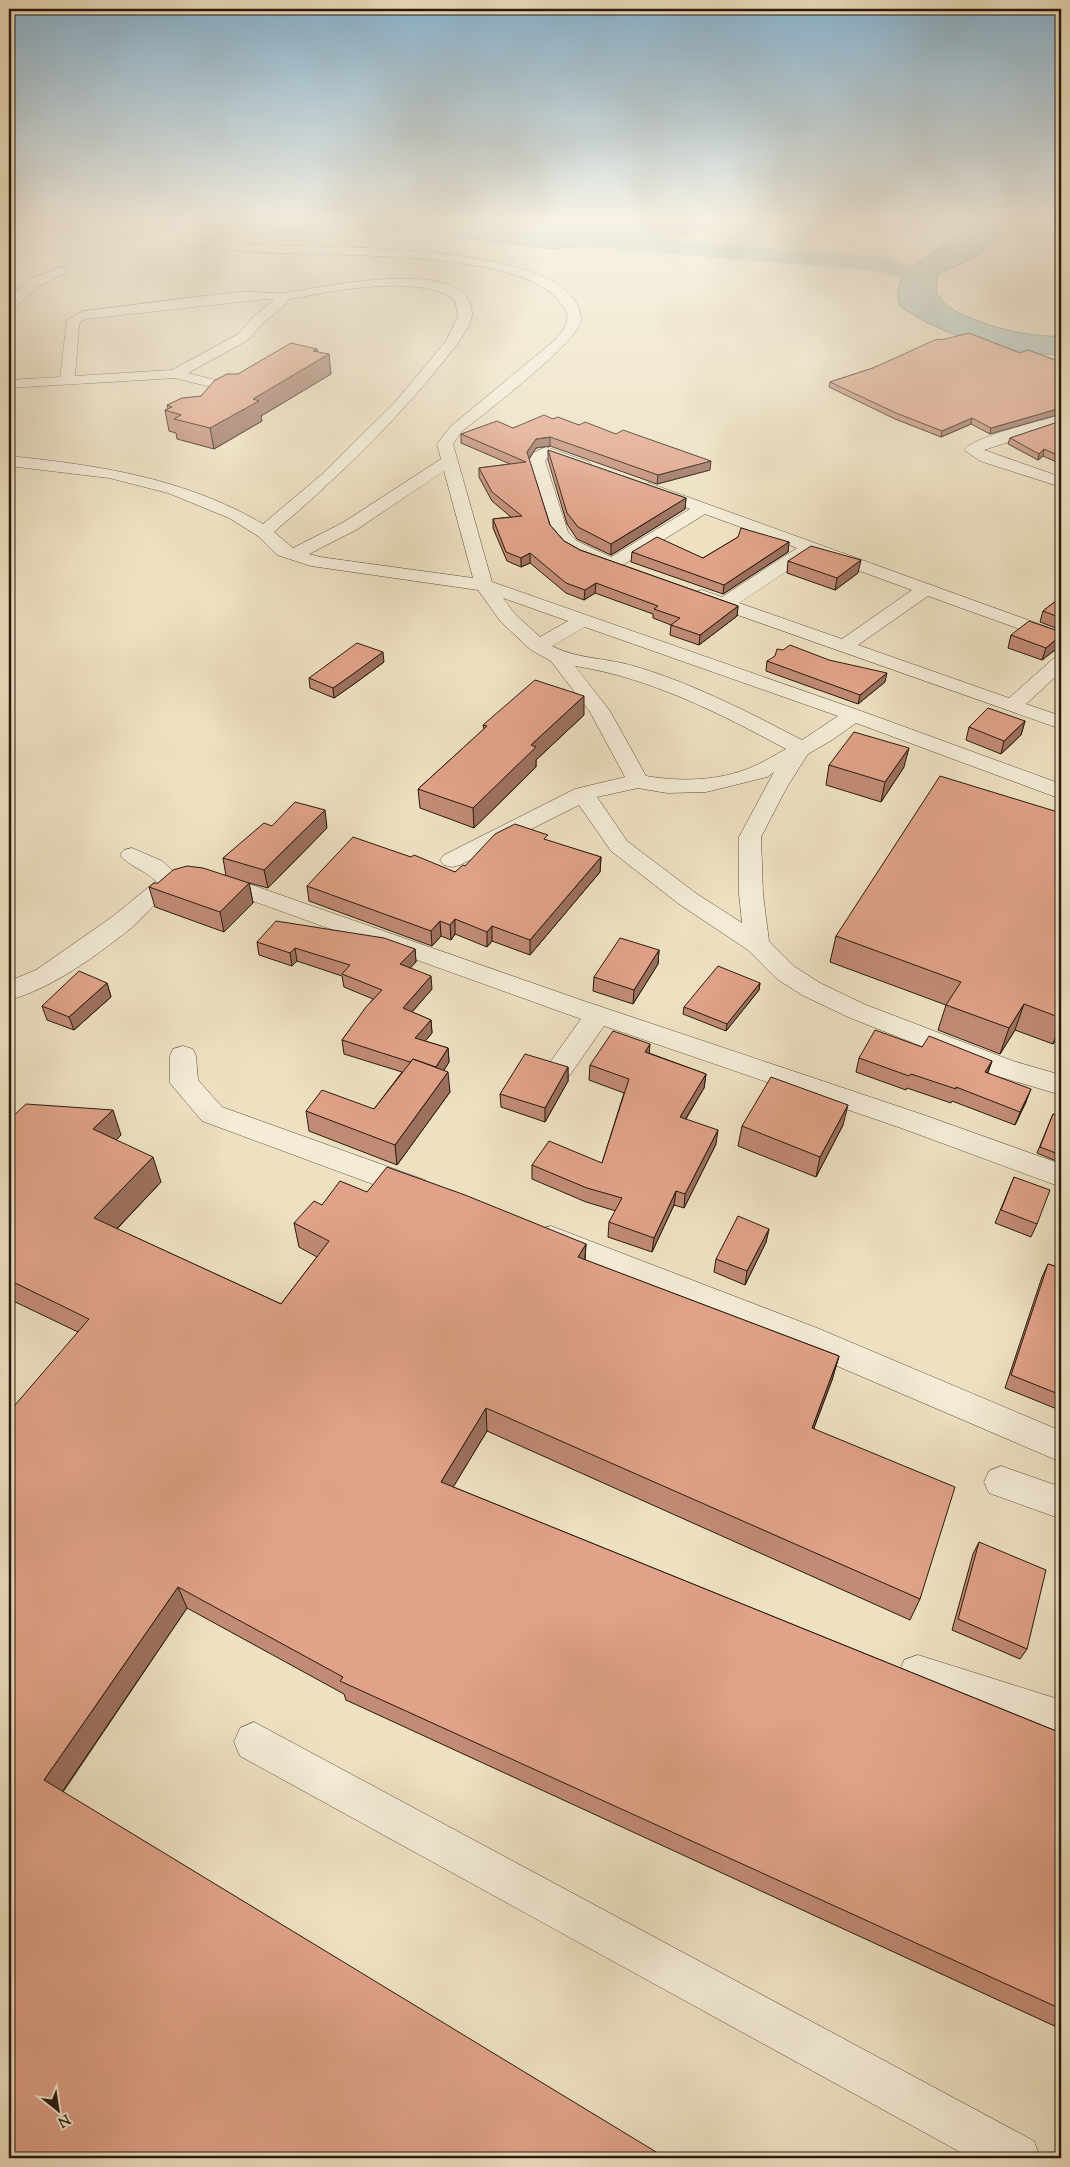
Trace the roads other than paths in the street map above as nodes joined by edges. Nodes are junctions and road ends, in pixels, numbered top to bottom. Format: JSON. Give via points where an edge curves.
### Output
{"nodes":[{"id":1,"x":73,"y":322,"type":"edge"},
{"id":2,"x":256,"y":322,"type":"edge"},
{"id":3,"x":462,"y":322,"type":"edge"},
{"id":4,"x":573,"y":322,"type":"edge"},
{"id":5,"x":180,"y":376,"type":"junction"},
{"id":6,"x":67,"y":379,"type":"junction"},
{"id":7,"x":9,"y":384,"type":"edge"},
{"id":8,"x":219,"y":386,"type":"junction"},
{"id":9,"x":242,"y":386,"type":"edge"},
{"id":10,"x":179,"y":394,"type":"dead end"},
{"id":11,"x":207,"y":400,"type":"edge"},
{"id":12,"x":1061,"y":420,"type":"edge"},
{"id":13,"x":9,"y":461,"type":"edge"},
{"id":14,"x":449,"y":461,"type":"junction"},
{"id":15,"x":604,"y":472,"type":"edge"},
{"id":16,"x":631,"y":482,"type":"edge"},
{"id":17,"x":1061,"y":482,"type":"edge"},
{"id":18,"x":704,"y":507,"type":"junction"},
{"id":19,"x":264,"y":532,"type":"junction"},
{"id":20,"x":811,"y":547,"type":"junction"},
{"id":21,"x":293,"y":555,"type":"junction"},
{"id":22,"x":612,"y":564,"type":"junction"},
{"id":23,"x":631,"y":571,"type":"edge"},
{"id":24,"x":484,"y":585,"type":"junction"},
{"id":25,"x":926,"y":588,"type":"junction"},
{"id":26,"x":687,"y":591,"type":"edge"},
{"id":27,"x":724,"y":604,"type":"junction"},
{"id":28,"x":584,"y":620,"type":"junction"},
{"id":29,"x":1061,"y":638,"type":"edge"},
{"id":30,"x":538,"y":646,"type":"junction"},
{"id":31,"x":844,"y":646,"type":"junction"},
{"id":32,"x":558,"y":657,"type":"junction"},
{"id":33,"x":1061,"y":662,"type":"edge"},
{"id":34,"x":1013,"y":706,"type":"junction"},
{"id":35,"x":854,"y":715,"type":"junction"},
{"id":36,"x":1061,"y":722,"type":"edge"},
{"id":37,"x":801,"y":748,"type":"junction"},
{"id":38,"x":638,"y":781,"type":"junction"},
{"id":39,"x":1061,"y":792,"type":"edge"},
{"id":40,"x":583,"y":794,"type":"junction"},
{"id":41,"x":132,"y":855,"type":"dead end"},
{"id":42,"x":452,"y":860,"type":"dead end"},
{"id":43,"x":171,"y":882,"type":"junction"},
{"id":44,"x":757,"y":944,"type":"junction"},
{"id":45,"x":9,"y":991,"type":"edge"},
{"id":46,"x":598,"y":1015,"type":"junction"},
{"id":47,"x":183,"y":1056,"type":"dead end"},
{"id":48,"x":560,"y":1068,"type":"edge"},
{"id":49,"x":1061,"y":1085,"type":"edge"},
{"id":50,"x":1061,"y":1176,"type":"edge"},
{"id":51,"x":439,"y":1196,"type":"edge"},
{"id":52,"x":526,"y":1228,"type":"edge"},
{"id":53,"x":1061,"y":1447,"type":"edge"},
{"id":54,"x":1001,"y":1482,"type":"dead end"},
{"id":55,"x":1061,"y":1503,"type":"edge"},
{"id":56,"x":918,"y":1674,"type":"edge"},
{"id":57,"x":1061,"y":1719,"type":"edge"},
{"id":58,"x":254,"y":1742,"type":"dead end"},
{"id":59,"x":1017,"y":2158,"type":"edge"}],
"edges":[{"from":1,"to":6,"type":"street"},
{"from":2,"to":5,"type":"street","via":[[244,337]]},
{"from":3,"to":19,"type":"street","via":[[452,342],[400,405],[327,478]]},
{"from":4,"to":14,"type":"street","via":[[573,328],[560,342],[456,429],[445,444]]},
{"from":5,"to":6,"type":"street"},
{"from":5,"to":8,"type":"street"},
{"from":5,"to":10,"type":"street"},
{"from":6,"to":7,"type":"street"},
{"from":8,"to":9,"type":"street"},
{"from":8,"to":11,"type":"street"},
{"from":12,"to":17,"type":"street","via":[[972,450],[986,458]]},
{"from":13,"to":19,"type":"street","via":[[78,467],[126,476],[188,494],[243,518]]},
{"from":14,"to":21,"type":"street","via":[[350,526]]},
{"from":14,"to":24,"type":"street"},
{"from":15,"to":22,"type":"street","via":[[549,452],[542,453],[538,461],[560,533],[571,545]]},
{"from":16,"to":18,"type":"street"},
{"from":18,"to":20,"type":"street"},
{"from":18,"to":22,"type":"street"},
{"from":19,"to":21,"type":"street","via":[[283,551]]},
{"from":20,"to":25,"type":"street"},
{"from":20,"to":27,"type":"street"},
{"from":21,"to":24,"type":"street","via":[[351,568]]},
{"from":22,"to":23,"type":"street"},
{"from":24,"to":28,"type":"street"},
{"from":24,"to":30,"type":"street","via":[[508,618]]},
{"from":25,"to":29,"type":"street"},
{"from":25,"to":31,"type":"street"},
{"from":26,"to":27,"type":"street"},
{"from":27,"to":31,"type":"street"},
{"from":28,"to":30,"type":"street"},
{"from":28,"to":35,"type":"street"},
{"from":30,"to":32,"type":"street"},
{"from":31,"to":34,"type":"street"},
{"from":32,"to":37,"type":"street","via":[[624,670],[652,680],[744,718]]},
{"from":32,"to":38,"type":"street","via":[[600,711]]},
{"from":33,"to":34,"type":"street"},
{"from":34,"to":36,"type":"street"},
{"from":35,"to":37,"type":"street"},
{"from":35,"to":39,"type":"street"},
{"from":37,"to":38,"type":"street","via":[[759,772],[706,785],[667,786]]},
{"from":37,"to":44,"type":"street","via":[[750,837],[751,894]]},
{"from":38,"to":40,"type":"street"},
{"from":40,"to":42,"type":"street"},
{"from":40,"to":44,"type":"street","via":[[619,846],[688,899]]},
{"from":41,"to":43,"type":"street","via":[[154,866]]},
{"from":43,"to":45,"type":"street","via":[[84,950],[45,976]]},
{"from":43,"to":46,"type":"street","via":[[191,876],[247,891]]},
{"from":44,"to":49,"type":"street","via":[[786,973],[858,1011],[1004,1068]]},
{"from":46,"to":48,"type":"street"},
{"from":46,"to":50,"type":"street","via":[[911,1121]]},
{"from":47,"to":51,"type":"street","via":[[184,1083],[212,1114]]},
{"from":52,"to":53,"type":"street","via":[[806,1338]]},
{"from":54,"to":55,"type":"street"},
{"from":56,"to":57,"type":"street"},
{"from":58,"to":59,"type":"street"}]}
